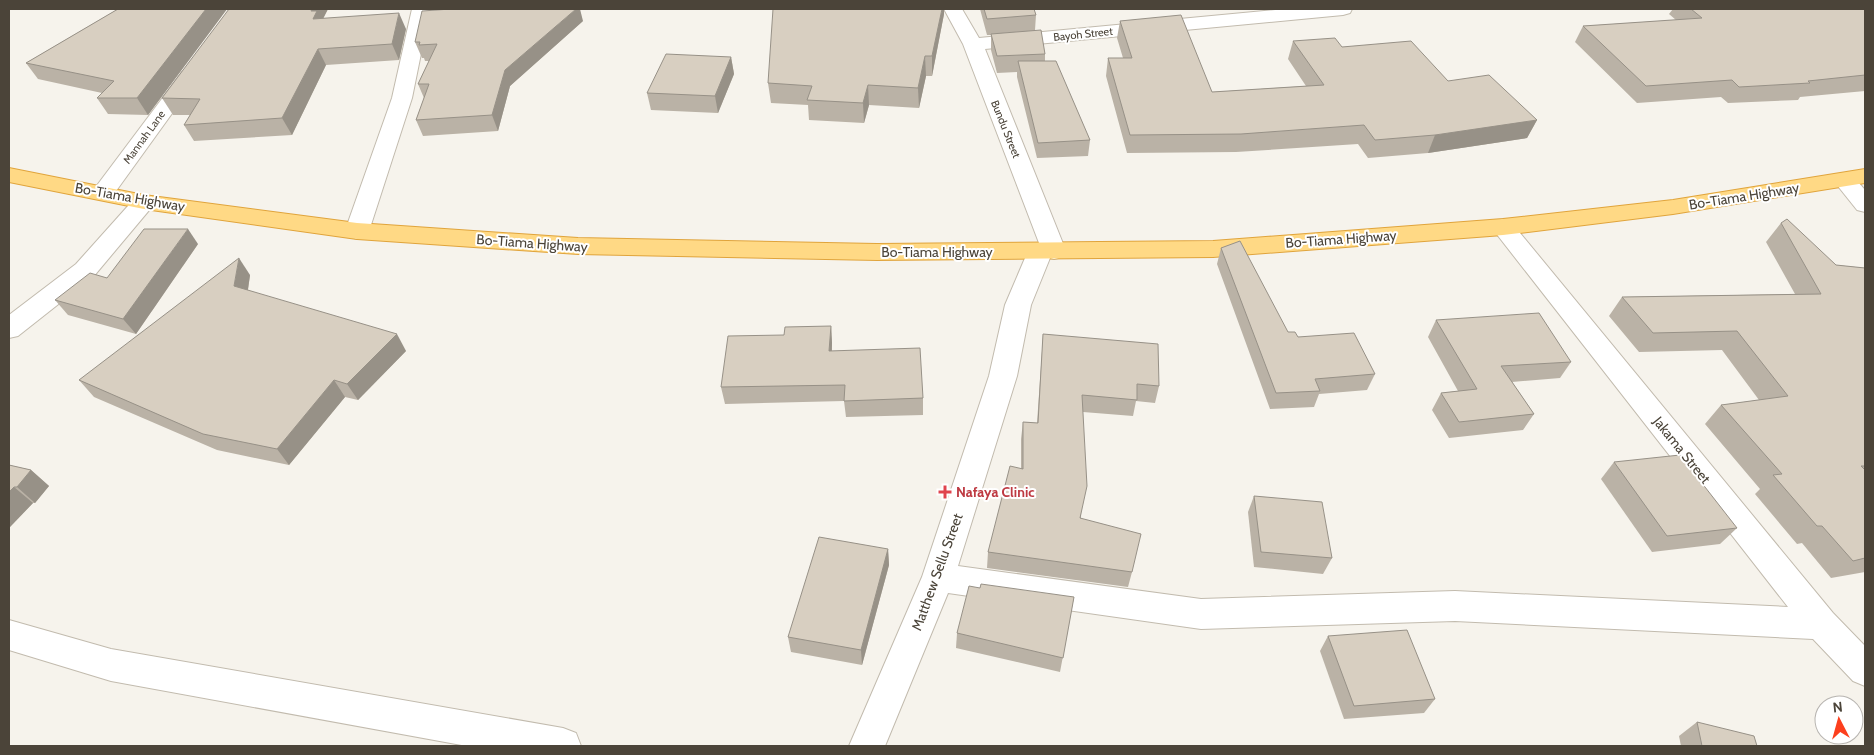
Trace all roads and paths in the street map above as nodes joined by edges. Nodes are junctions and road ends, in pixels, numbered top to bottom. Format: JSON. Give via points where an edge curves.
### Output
{"nodes":[{"id":1,"x":421,"y":9,"type":"edge"},
{"id":2,"x":953,"y":9,"type":"edge"},
{"id":3,"x":1343,"y":9,"type":"edge"},
{"id":4,"x":973,"y":44,"type":"junction"},
{"id":5,"x":203,"y":57,"type":"edge"},
{"id":6,"x":9,"y":175,"type":"edge"},
{"id":7,"x":1855,"y":178,"type":"edge"},
{"id":8,"x":103,"y":193,"type":"junction"},
{"id":9,"x":144,"y":202,"type":"junction"},
{"id":10,"x":1865,"y":205,"type":"edge"},
{"id":11,"x":1503,"y":227,"type":"junction"},
{"id":12,"x":357,"y":231,"type":"junction"},
{"id":13,"x":1047,"y":251,"type":"junction"},
{"id":14,"x":9,"y":329,"type":"edge"},
{"id":15,"x":938,"y":577,"type":"junction"},
{"id":16,"x":1821,"y":624,"type":"junction"},
{"id":17,"x":9,"y":635,"type":"edge"},
{"id":18,"x":1865,"y":670,"type":"edge"},
{"id":19,"x":563,"y":746,"type":"edge"},
{"id":20,"x":867,"y":746,"type":"edge"}],
"edges":[{"from":1,"to":12,"type":"street","via":[[402,98]]},
{"from":2,"to":4,"type":"street","name":"Bundu Street"},
{"from":3,"to":4,"type":"street","name":"Bayoh Street"},
{"from":4,"to":13,"type":"street","name":"Bundu Street"},
{"from":5,"to":8,"type":"street","name":"Mannah Lane"},
{"from":6,"to":8,"type":"highway","name":"Bo-Tiama Highway"},
{"from":7,"to":10,"type":"street"},
{"from":7,"to":11,"type":"highway","name":"Bo-Tiama Highway","via":[[1663,208]]},
{"from":8,"to":9,"type":"highway","name":"Bo-Tiama Highway"},
{"from":9,"to":12,"type":"highway","name":"Bo-Tiama Highway"},
{"from":9,"to":14,"type":"street","via":[[85,270]]},
{"from":11,"to":13,"type":"highway","name":"Bo-Tiama Highway","via":[[1214,249]]},
{"from":11,"to":16,"type":"street","name":"Jakama Street"},
{"from":12,"to":13,"type":"highway","name":"Bo-Tiama Highway","via":[[578,246],[878,252]]},
{"from":13,"to":15,"type":"street","name":"Matthew Sellu Street","via":[[1018,305],[1003,376]]},
{"from":15,"to":16,"type":"street","via":[[1201,614],[1455,606]]},
{"from":15,"to":20,"type":"street","name":"Matthew Sellu Street"},
{"from":16,"to":18,"type":"street","name":"Jakama Street"},
{"from":17,"to":19,"type":"street","via":[[111,665]]}]}
